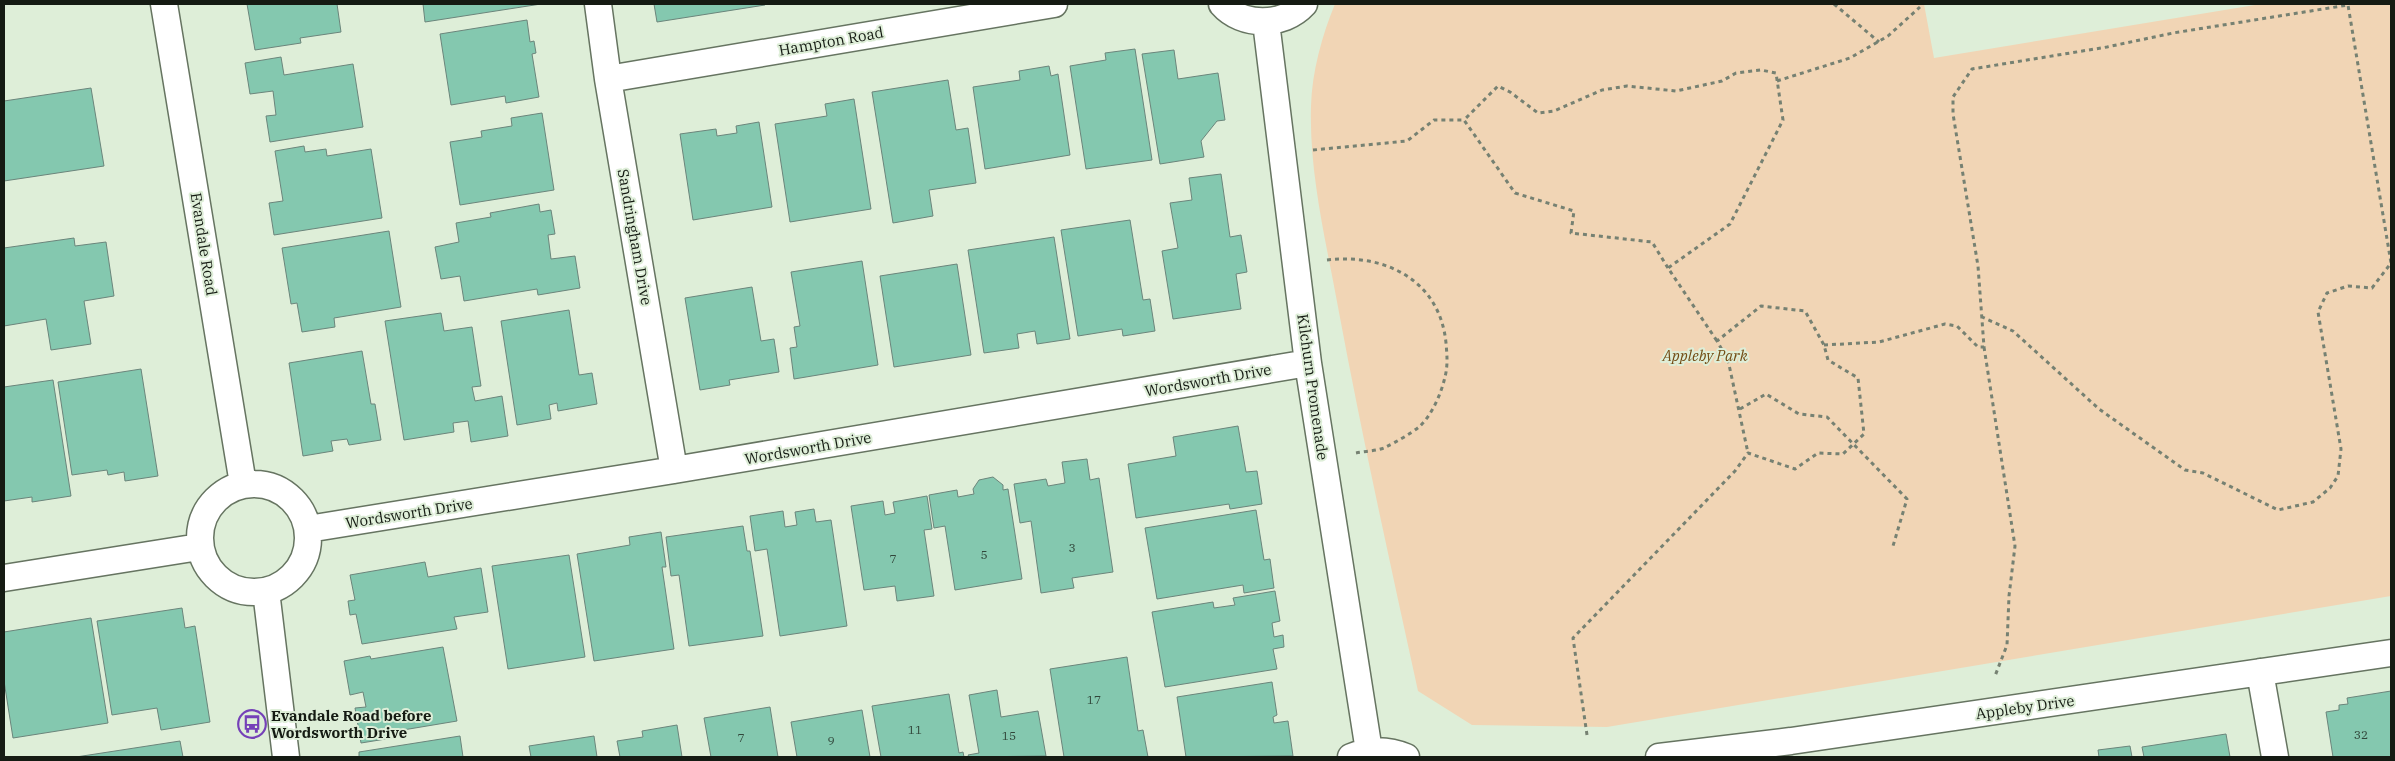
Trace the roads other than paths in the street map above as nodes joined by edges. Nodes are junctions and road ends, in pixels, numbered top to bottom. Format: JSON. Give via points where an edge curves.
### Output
{"nodes":[{"id":1,"x":164,"y":4,"type":"edge"},
{"id":2,"x":598,"y":4,"type":"edge"},
{"id":3,"x":1054,"y":4,"type":"edge"},
{"id":4,"x":1222,"y":4,"type":"edge"},
{"id":5,"x":1304,"y":4,"type":"edge"},
{"id":6,"x":1266,"y":22,"type":"junction"},
{"id":7,"x":608,"y":80,"type":"junction"},
{"id":8,"x":1308,"y":363,"type":"junction"},
{"id":9,"x":674,"y":470,"type":"junction"},
{"id":10,"x":243,"y":484,"type":"junction"},
{"id":11,"x":308,"y":529,"type":"junction"},
{"id":12,"x":199,"y":547,"type":"junction"},
{"id":13,"x":4,"y":578,"type":"edge"},
{"id":14,"x":266,"y":591,"type":"junction"},
{"id":15,"x":2391,"y":653,"type":"edge"},
{"id":16,"x":2260,"y":672,"type":"junction"},
{"id":17,"x":1792,"y":749,"type":"edge"},
{"id":18,"x":1360,"y":754,"type":"edge"},
{"id":19,"x":286,"y":757,"type":"edge"},
{"id":20,"x":1406,"y":757,"type":"edge"},
{"id":21,"x":1659,"y":757,"type":"edge"},
{"id":22,"x":2274,"y":757,"type":"edge"}],
"edges":[{"from":1,"to":10,"type":"street","name":"Evandale Road"},
{"from":2,"to":7,"type":"street","name":"Sandringham Drive"},
{"from":3,"to":7,"type":"street","name":"Hampton Road"},
{"from":4,"to":6,"type":"street","via":[[1244,19]]},
{"from":5,"to":6,"type":"street","via":[[1299,10]]},
{"from":6,"to":8,"type":"street","name":"Kilchurn Promenade"},
{"from":7,"to":9,"type":"street","name":"Sandringham Drive"},
{"from":8,"to":9,"type":"street","name":"Wordsworth Drive"},
{"from":8,"to":18,"type":"street","name":"Kilchurn Promenade"},
{"from":9,"to":11,"type":"street","name":"Wordsworth Drive"},
{"from":10,"to":11,"type":"street","via":[[262,484],[281,490],[295,502]]},
{"from":10,"to":12,"type":"street","via":[[219,495],[206,509],[200,527]]},
{"from":11,"to":14,"type":"street","via":[[308,548],[301,566],[289,580]]},
{"from":12,"to":13,"type":"street"},
{"from":12,"to":14,"type":"street","via":[[213,575],[228,587],[247,592]]},
{"from":14,"to":19,"type":"street"},
{"from":15,"to":16,"type":"street","name":"Appleby Drive"},
{"from":16,"to":17,"type":"street","name":"Appleby Drive"},
{"from":16,"to":22,"type":"street"},
{"from":17,"to":21,"type":"street","name":"Appleby Drive"},
{"from":18,"to":20,"type":"street","name":"Kilchurn Promenade","via":[[1387,750]]}]}
